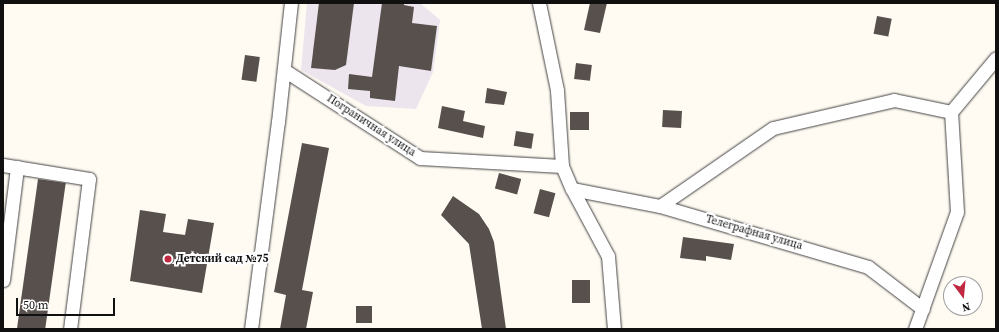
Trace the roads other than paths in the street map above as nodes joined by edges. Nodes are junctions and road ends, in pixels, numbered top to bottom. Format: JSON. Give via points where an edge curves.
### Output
{"nodes":[{"id":1,"x":288,"y":3,"type":"edge"},
{"id":2,"x":291,"y":3,"type":"edge"},
{"id":3,"x":539,"y":3,"type":"edge"},
{"id":4,"x":996,"y":58,"type":"edge"},
{"id":5,"x":284,"y":70,"type":"junction"},
{"id":6,"x":951,"y":112,"type":"junction"},
{"id":7,"x":3,"y":165,"type":"edge"},
{"id":8,"x":562,"y":166,"type":"junction"},
{"id":9,"x":17,"y":167,"type":"junction"},
{"id":10,"x":572,"y":189,"type":"junction"},
{"id":11,"x":660,"y":206,"type":"junction"},
{"id":12,"x":3,"y":280,"type":"edge"},
{"id":13,"x":923,"y":309,"type":"junction"},
{"id":14,"x":70,"y":329,"type":"edge"},
{"id":15,"x":251,"y":329,"type":"edge"},
{"id":16,"x":614,"y":329,"type":"edge"},
{"id":17,"x":915,"y":329,"type":"edge"}],
"edges":[{"from":1,"to":2,"type":"street"},
{"from":2,"to":5,"type":"street"},
{"from":3,"to":8,"type":"street","via":[[557,90]]},
{"from":4,"to":6,"type":"street"},
{"from":5,"to":8,"type":"street","name":"Пограничная улица","via":[[420,158]]},
{"from":5,"to":15,"type":"street"},
{"from":6,"to":11,"type":"street","via":[[894,100],[773,128]]},
{"from":6,"to":13,"type":"street","via":[[957,212]]},
{"from":7,"to":9,"type":"street"},
{"from":8,"to":10,"type":"street"},
{"from":9,"to":12,"type":"street"},
{"from":9,"to":14,"type":"street","via":[[90,179]]},
{"from":10,"to":11,"type":"street","name":"Телеграфная улица"},
{"from":10,"to":16,"type":"street","via":[[608,256]]},
{"from":11,"to":13,"type":"street","name":"Телеграфная улица","via":[[868,267]]},
{"from":13,"to":17,"type":"street"}]}
